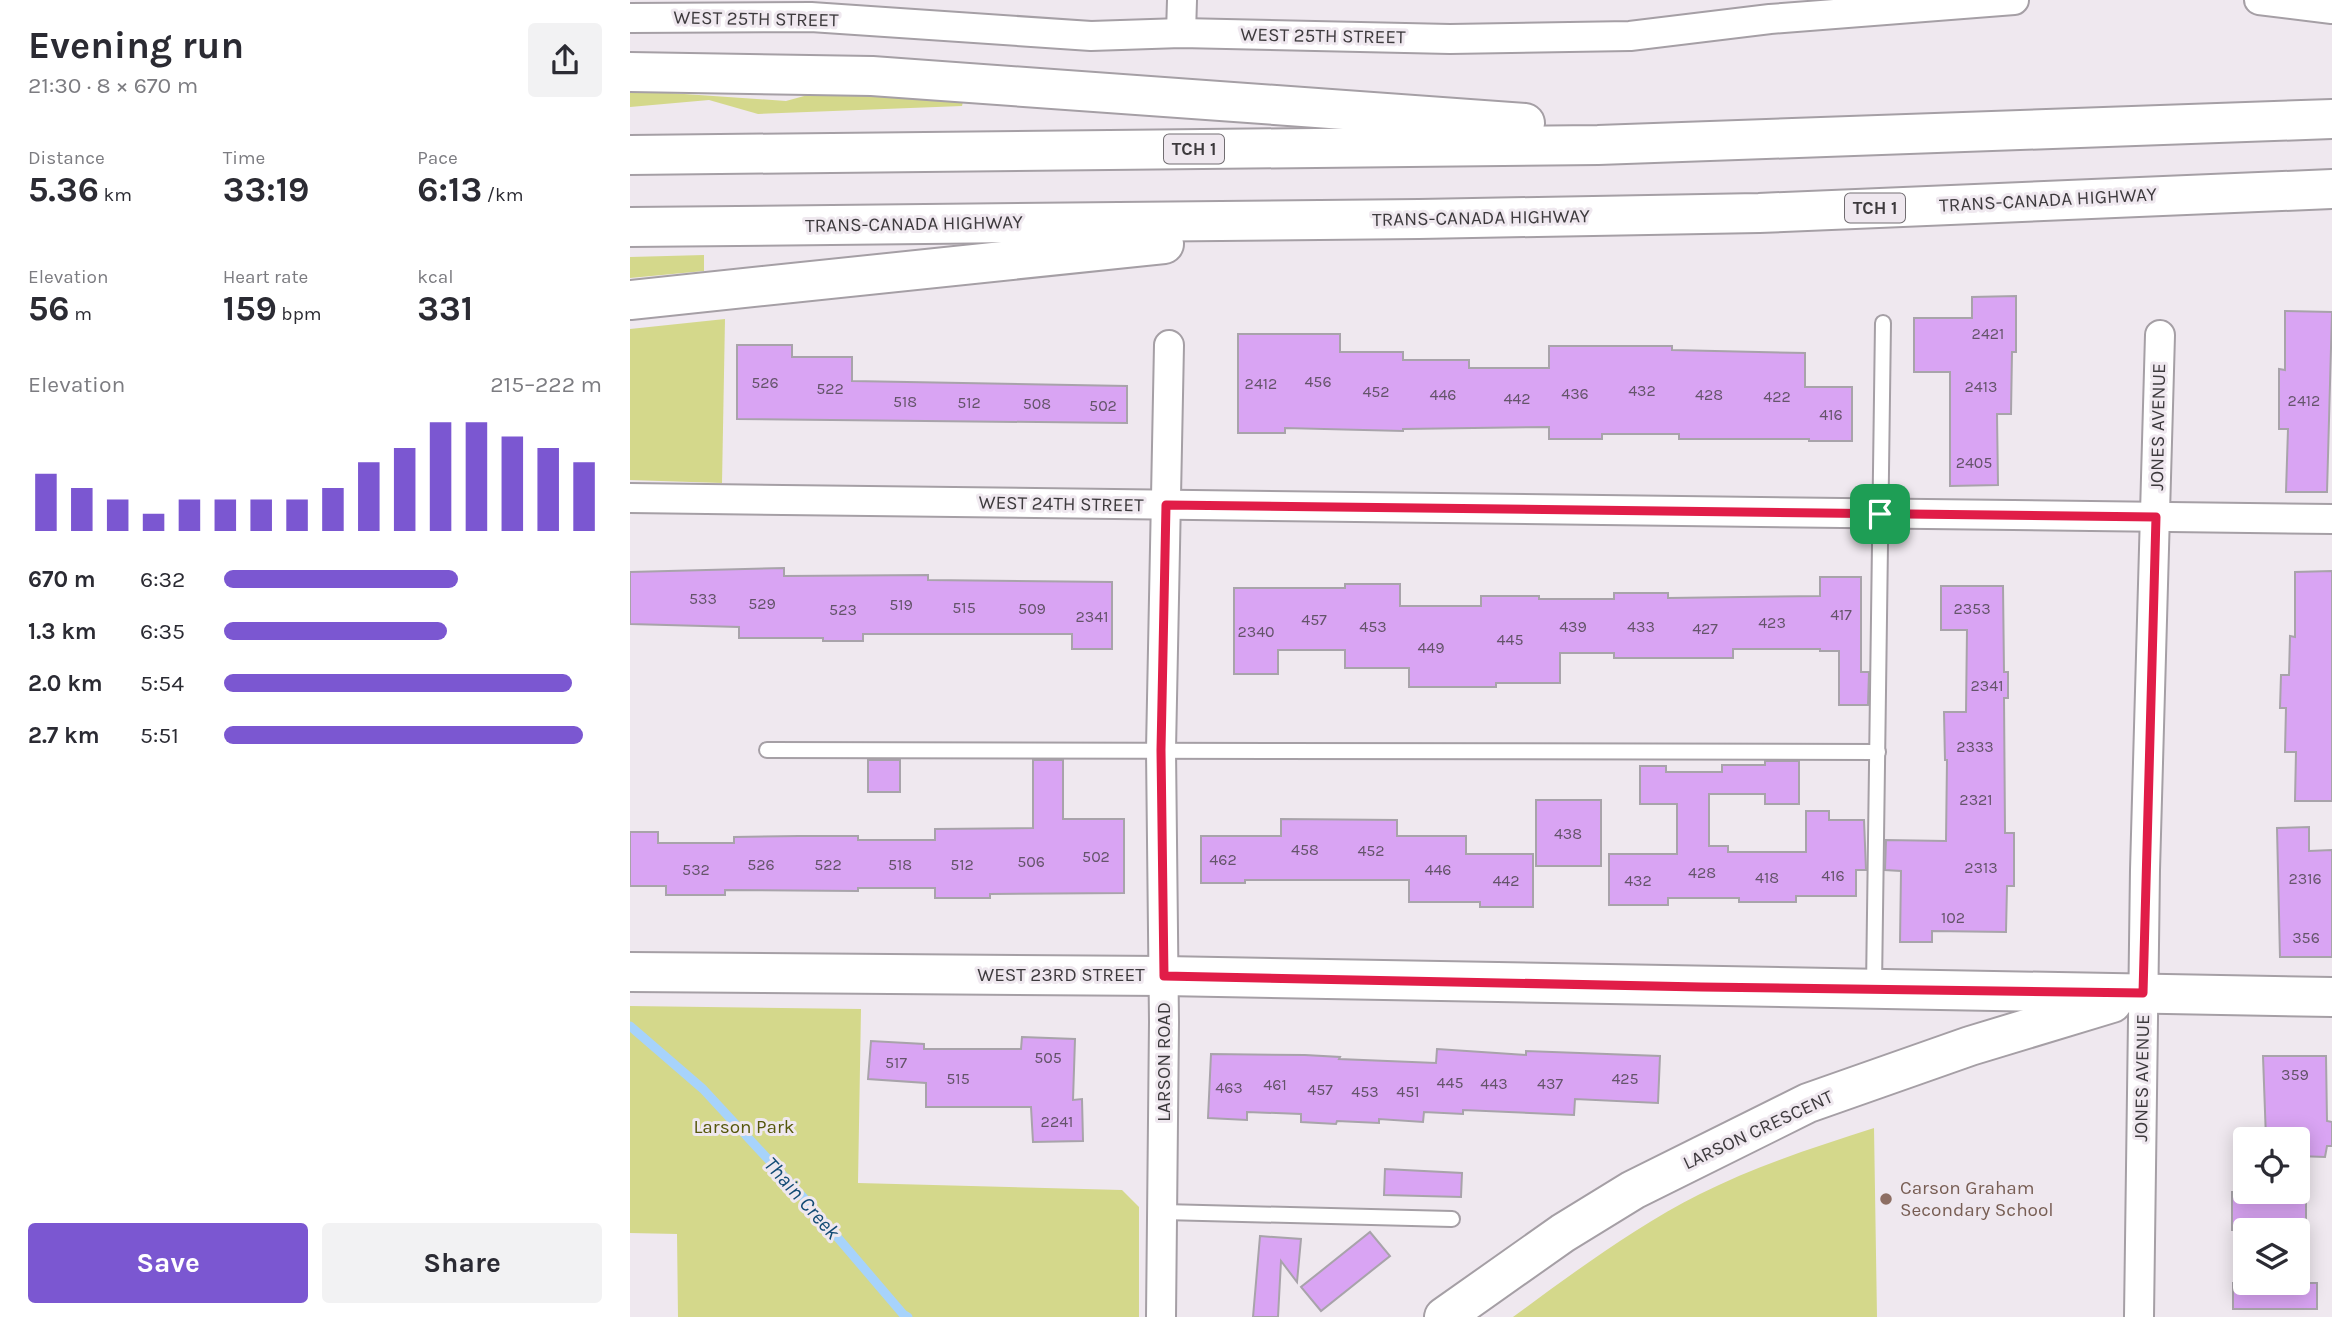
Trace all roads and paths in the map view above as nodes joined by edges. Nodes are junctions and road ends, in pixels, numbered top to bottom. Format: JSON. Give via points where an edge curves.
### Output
{"nodes":[{"id":1,"x":1182,"y":0,"type":"edge"},
{"id":2,"x":2014,"y":0,"type":"edge"},
{"id":3,"x":2259,"y":0,"type":"edge"},
{"id":4,"x":2332,"y":9,"type":"edge"},
{"id":5,"x":630,"y":18,"type":"edge"},
{"id":6,"x":1181,"y":33,"type":"junction"},
{"id":7,"x":630,"y":72,"type":"edge"},
{"id":8,"x":2332,"y":119,"type":"edge"},
{"id":9,"x":1758,"y":140,"type":"junction"},
{"id":10,"x":630,"y":155,"type":"edge"},
{"id":11,"x":2332,"y":189,"type":"edge"},
{"id":12,"x":1419,"y":219,"type":"junction"},
{"id":13,"x":630,"y":227,"type":"edge"},
{"id":14,"x":630,"y":300,"type":"edge"},
{"id":15,"x":1883,"y":323,"type":"dead end"},
{"id":16,"x":2160,"y":335,"type":"dead end"},
{"id":17,"x":1169,"y":345,"type":"dead end"},
{"id":18,"x":630,"y":498,"type":"edge"},
{"id":19,"x":1166,"y":505,"type":"junction"},
{"id":20,"x":1880,"y":514,"type":"junction"},
{"id":21,"x":2156,"y":517,"type":"junction"},
{"id":22,"x":2332,"y":519,"type":"edge"},
{"id":23,"x":766,"y":750,"type":"dead end"},
{"id":24,"x":1161,"y":750,"type":"junction"},
{"id":25,"x":1878,"y":752,"type":"junction"},
{"id":26,"x":630,"y":972,"type":"edge"},
{"id":27,"x":1164,"y":976,"type":"junction"},
{"id":28,"x":1874,"y":988,"type":"junction"},
{"id":29,"x":2143,"y":993,"type":"junction"},
{"id":30,"x":2332,"y":997,"type":"edge"},
{"id":31,"x":1163,"y":1212,"type":"junction"},
{"id":32,"x":1452,"y":1219,"type":"dead end"},
{"id":33,"x":1161,"y":1317,"type":"edge"},
{"id":34,"x":1444,"y":1317,"type":"edge"},
{"id":35,"x":2139,"y":1317,"type":"edge"}],
"edges":[{"from":1,"to":6,"type":"street"},
{"from":2,"to":6,"type":"street","name":"WEST 25TH STREET","via":[[1770,19],[1630,36],[1450,39]]},
{"from":3,"to":4,"type":"street"},
{"from":5,"to":6,"type":"street","name":"WEST 25TH STREET","via":[[811,17],[1091,36]]},
{"from":7,"to":9,"type":"main road","via":[[872,76]]},
{"from":8,"to":9,"type":"main road","number":"TCH 1"},
{"from":9,"to":10,"type":"main road","number":"TCH 1"},
{"from":11,"to":12,"type":"main road","name":"TRANS-CANADA HIGHWAY","number":"TCH 1","via":[[1759,213]]},
{"from":12,"to":13,"type":"main road","name":"TRANS-CANADA HIGHWAY","number":"TCH 1"},
{"from":12,"to":14,"type":"main road"},
{"from":15,"to":20,"type":"lane"},
{"from":16,"to":21,"type":"street","name":"JONES AVENUE"},
{"from":17,"to":19,"type":"street","name":"LARSON ROAD"},
{"from":18,"to":19,"type":"street","name":"WEST 24TH STREET"},
{"from":19,"to":20,"type":"street","name":"WEST 24TH STREET"},
{"from":19,"to":24,"type":"street","name":"LARSON ROAD"},
{"from":20,"to":21,"type":"street","name":"WEST 24TH STREET"},
{"from":20,"to":25,"type":"lane"},
{"from":21,"to":22,"type":"street","name":"WEST 24TH STREET"},
{"from":21,"to":29,"type":"street","name":"JONES AVENUE"},
{"from":23,"to":24,"type":"lane"},
{"from":24,"to":25,"type":"lane"},
{"from":24,"to":27,"type":"street","name":"LARSON ROAD"},
{"from":25,"to":28,"type":"lane"},
{"from":26,"to":27,"type":"main road","name":"WEST 23RD STREET"},
{"from":27,"to":28,"type":"main road","name":"WEST 23RD STREET"},
{"from":27,"to":31,"type":"street","name":"LARSON ROAD"},
{"from":28,"to":29,"type":"main road","name":"WEST 23RD STREET"},
{"from":29,"to":30,"type":"main road","name":"WEST 23RD STREET"},
{"from":29,"to":34,"type":"main road","name":"LARSON CRESCENT","via":[[1808,1103],[1633,1190]]},
{"from":29,"to":35,"type":"street","name":"JONES AVENUE"},
{"from":31,"to":32,"type":"lane"},
{"from":31,"to":33,"type":"street","name":"LARSON ROAD"}]}
